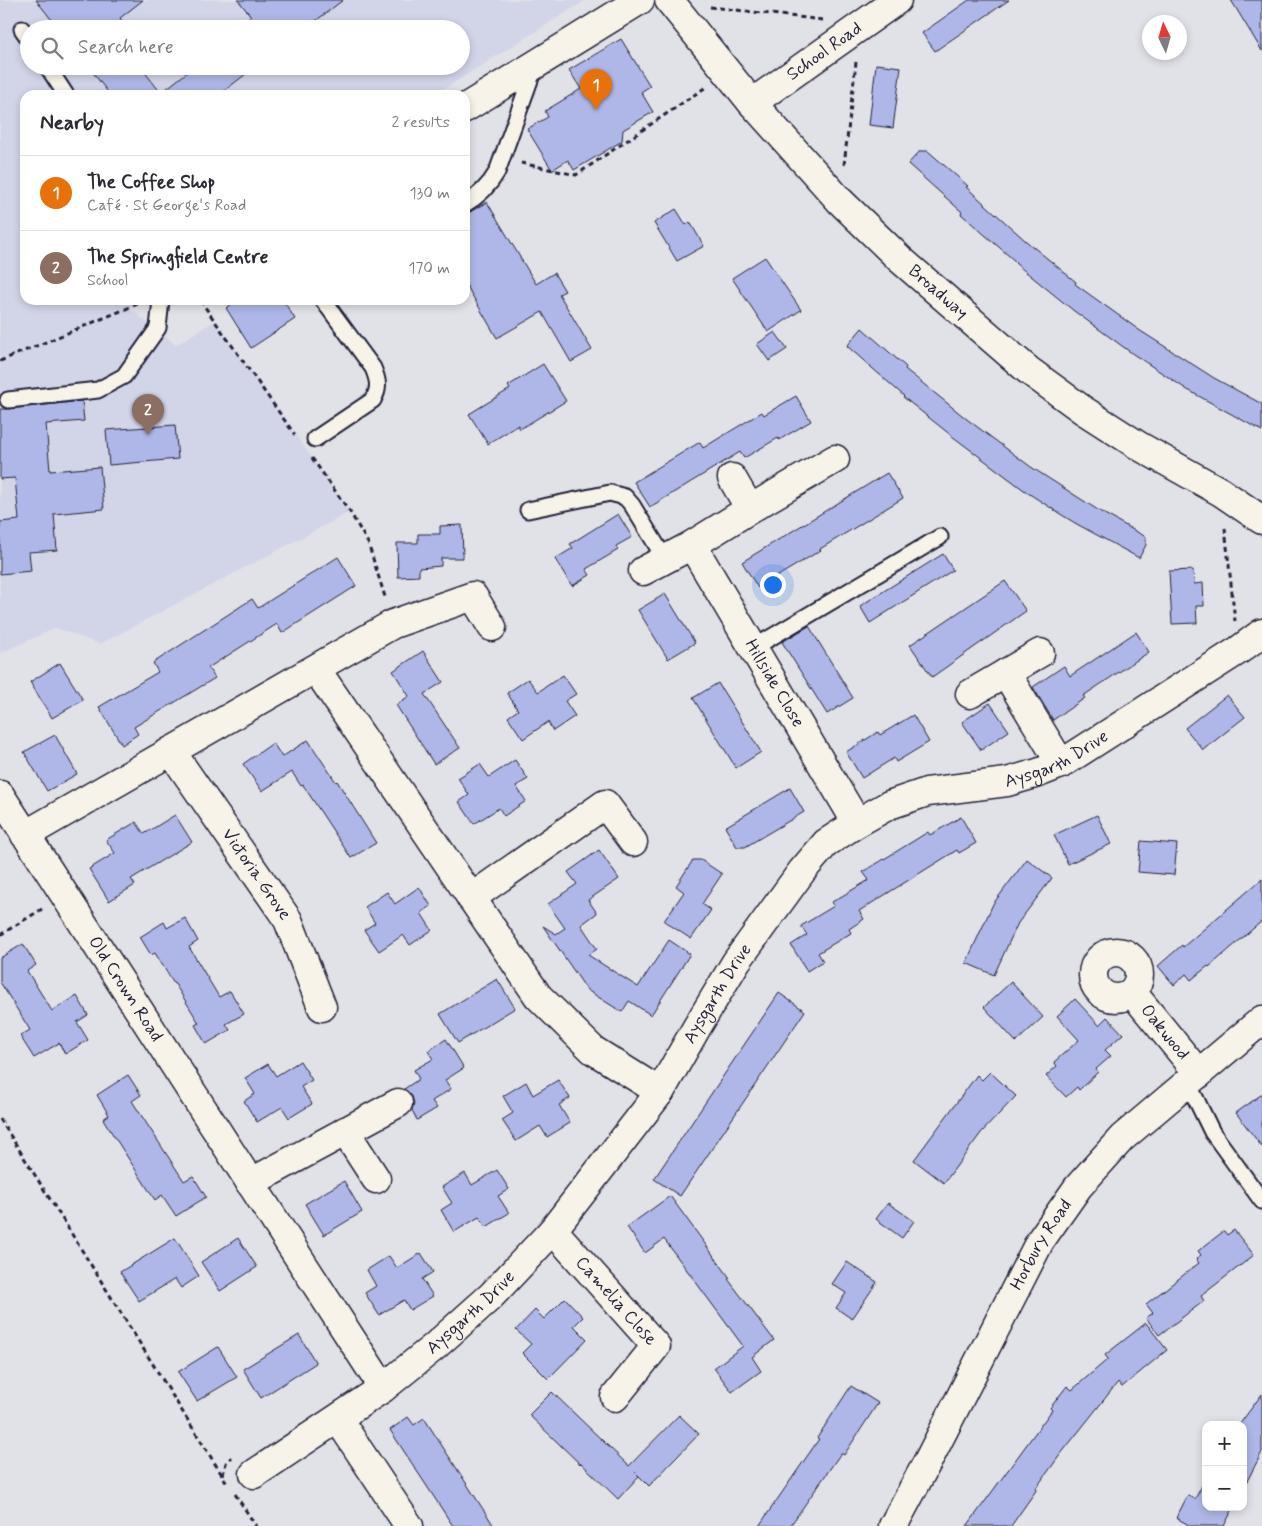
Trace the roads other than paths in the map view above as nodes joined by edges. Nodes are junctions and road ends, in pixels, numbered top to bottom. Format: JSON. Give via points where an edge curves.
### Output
{"nodes":[{"id":1,"x":640,"y":0,"type":"edge"},
{"id":2,"x":669,"y":0,"type":"edge"},
{"id":3,"x":897,"y":0,"type":"edge"},
{"id":4,"x":535,"y":65,"type":"junction"},
{"id":5,"x":53,"y":75,"type":"edge"},
{"id":6,"x":63,"y":90,"type":"edge"},
{"id":7,"x":752,"y":103,"type":"junction"},
{"id":8,"x":470,"y":105,"type":"edge"},
{"id":9,"x":470,"y":202,"type":"edge"},
{"id":10,"x":160,"y":305,"type":"edge"},
{"id":11,"x":327,"y":305,"type":"edge"},
{"id":12,"x":8,"y":400,"type":"dead end"},
{"id":13,"x":315,"y":439,"type":"dead end"},
{"id":14,"x":835,"y":459,"type":"dead end"},
{"id":15,"x":732,"y":478,"type":"dead end"},
{"id":16,"x":750,"y":509,"type":"junction"},
{"id":17,"x":528,"y":510,"type":"dead end"},
{"id":18,"x":1262,"y":520,"type":"edge"},
{"id":19,"x":940,"y":537,"type":"dead end"},
{"id":20,"x":692,"y":545,"type":"junction"},
{"id":21,"x":654,"y":565,"type":"joint"},
{"id":22,"x":492,"y":627,"type":"dead end"},
{"id":23,"x":1262,"y":633,"type":"edge"},
{"id":24,"x":753,"y":648,"type":"junction"},
{"id":25,"x":1040,"y":653,"type":"dead end"},
{"id":26,"x":316,"y":669,"type":"junction"},
{"id":27,"x":1006,"y":673,"type":"junction"},
{"id":28,"x":970,"y":694,"type":"dead end"},
{"id":29,"x":171,"y":751,"type":"junction"},
{"id":30,"x":1061,"y":764,"type":"junction"},
{"id":31,"x":0,"y":796,"type":"edge"},
{"id":32,"x":857,"y":823,"type":"junction"},
{"id":33,"x":25,"y":835,"type":"junction"},
{"id":34,"x":633,"y":842,"type":"dead end"},
{"id":35,"x":471,"y":898,"type":"junction"},
{"id":36,"x":1132,"y":992,"type":"dead end"},
{"id":37,"x":322,"y":1007,"type":"dead end"},
{"id":38,"x":1262,"y":1020,"type":"edge"},
{"id":39,"x":1193,"y":1078,"type":"junction"},
{"id":40,"x":660,"y":1092,"type":"junction"},
{"id":41,"x":398,"y":1103,"type":"dead end"},
{"id":42,"x":345,"y":1132,"type":"junction"},
{"id":43,"x":376,"y":1179,"type":"dead end"},
{"id":44,"x":250,"y":1183,"type":"junction"},
{"id":45,"x":1262,"y":1201,"type":"edge"},
{"id":46,"x":553,"y":1230,"type":"junction"},
{"id":47,"x":383,"y":1388,"type":"junction"},
{"id":48,"x":615,"y":1397,"type":"dead end"},
{"id":49,"x":338,"y":1419,"type":"junction"},
{"id":50,"x":254,"y":1474,"type":"dead end"},
{"id":51,"x":409,"y":1526,"type":"edge"},
{"id":52,"x":893,"y":1526,"type":"edge"}],
"edges":[{"from":1,"to":4,"type":"main road"},
{"from":2,"to":7,"type":"main road","name":"Broadway"},
{"from":3,"to":7,"type":"main road","name":"School Road"},
{"from":4,"to":8,"type":"main road"},
{"from":4,"to":9,"type":"lane","via":[[497,172],[490,184]]},
{"from":5,"to":6,"type":"lane"},
{"from":7,"to":18,"type":"main road","name":"Broadway","via":[[840,201],[901,260],[1028,370],[1107,426],[1221,492]]},
{"from":10,"to":12,"type":"lane","via":[[158,328],[124,376],[98,390]]},
{"from":11,"to":13,"type":"lane","via":[[373,368],[378,392],[373,400]]},
{"from":14,"to":16,"type":"main road"},
{"from":15,"to":16,"type":"main road"},
{"from":16,"to":20,"type":"main road"},
{"from":17,"to":21,"type":"lane","via":[[610,493],[625,497],[632,505]]},
{"from":19,"to":24,"type":"lane"},
{"from":20,"to":21,"type":"main road"},
{"from":20,"to":24,"type":"main road","name":"Hillside Close"},
{"from":22,"to":26,"type":"main road","via":[[473,596],[393,624]]},
{"from":23,"to":30,"type":"main road","name":"Aysgarth Drive"},
{"from":24,"to":32,"type":"main road","name":"Hillside Close"},
{"from":25,"to":27,"type":"main road"},
{"from":26,"to":29,"type":"main road"},
{"from":26,"to":35,"type":"main road"},
{"from":27,"to":28,"type":"main road"},
{"from":27,"to":30,"type":"main road"},
{"from":29,"to":33,"type":"main road"},
{"from":29,"to":37,"type":"main road","name":"Victoria Grove","via":[[288,920]]},
{"from":30,"to":32,"type":"main road","name":"Aysgarth Drive","via":[[1007,782],[927,792],[889,804]]},
{"from":31,"to":33,"type":"main road","name":"Old Crown Road"},
{"from":32,"to":40,"type":"main road","name":"Aysgarth Drive","via":[[826,843],[802,871],[736,962]]},
{"from":33,"to":44,"type":"main road","name":"Old Crown Road"},
{"from":34,"to":35,"type":"main road","via":[[605,804]]},
{"from":35,"to":40,"type":"main road","via":[[538,996],[594,1050]]},
{"from":36,"to":39,"type":"main road","name":"Oakwood"},
{"from":38,"to":39,"type":"main road","name":"Horbury Road"},
{"from":39,"to":45,"type":"lane","via":[[1212,1132]]},
{"from":39,"to":52,"type":"main road","name":"Horbury Road","via":[[1122,1138],[1078,1187],[1040,1242]]},
{"from":40,"to":46,"type":"main road","name":"Aysgarth Drive"},
{"from":41,"to":42,"type":"main road"},
{"from":42,"to":43,"type":"main road"},
{"from":42,"to":44,"type":"main road"},
{"from":44,"to":47,"type":"main road","name":"Old Crown Road"},
{"from":46,"to":47,"type":"main road","name":"Aysgarth Drive","via":[[491,1296]]},
{"from":46,"to":48,"type":"main road","name":"Camelia Close","via":[[656,1346]]},
{"from":47,"to":49,"type":"main road","name":"Aysgarth Drive"},
{"from":49,"to":50,"type":"main road","name":"Aysgarth Drive"},
{"from":49,"to":51,"type":"main road"}]}
